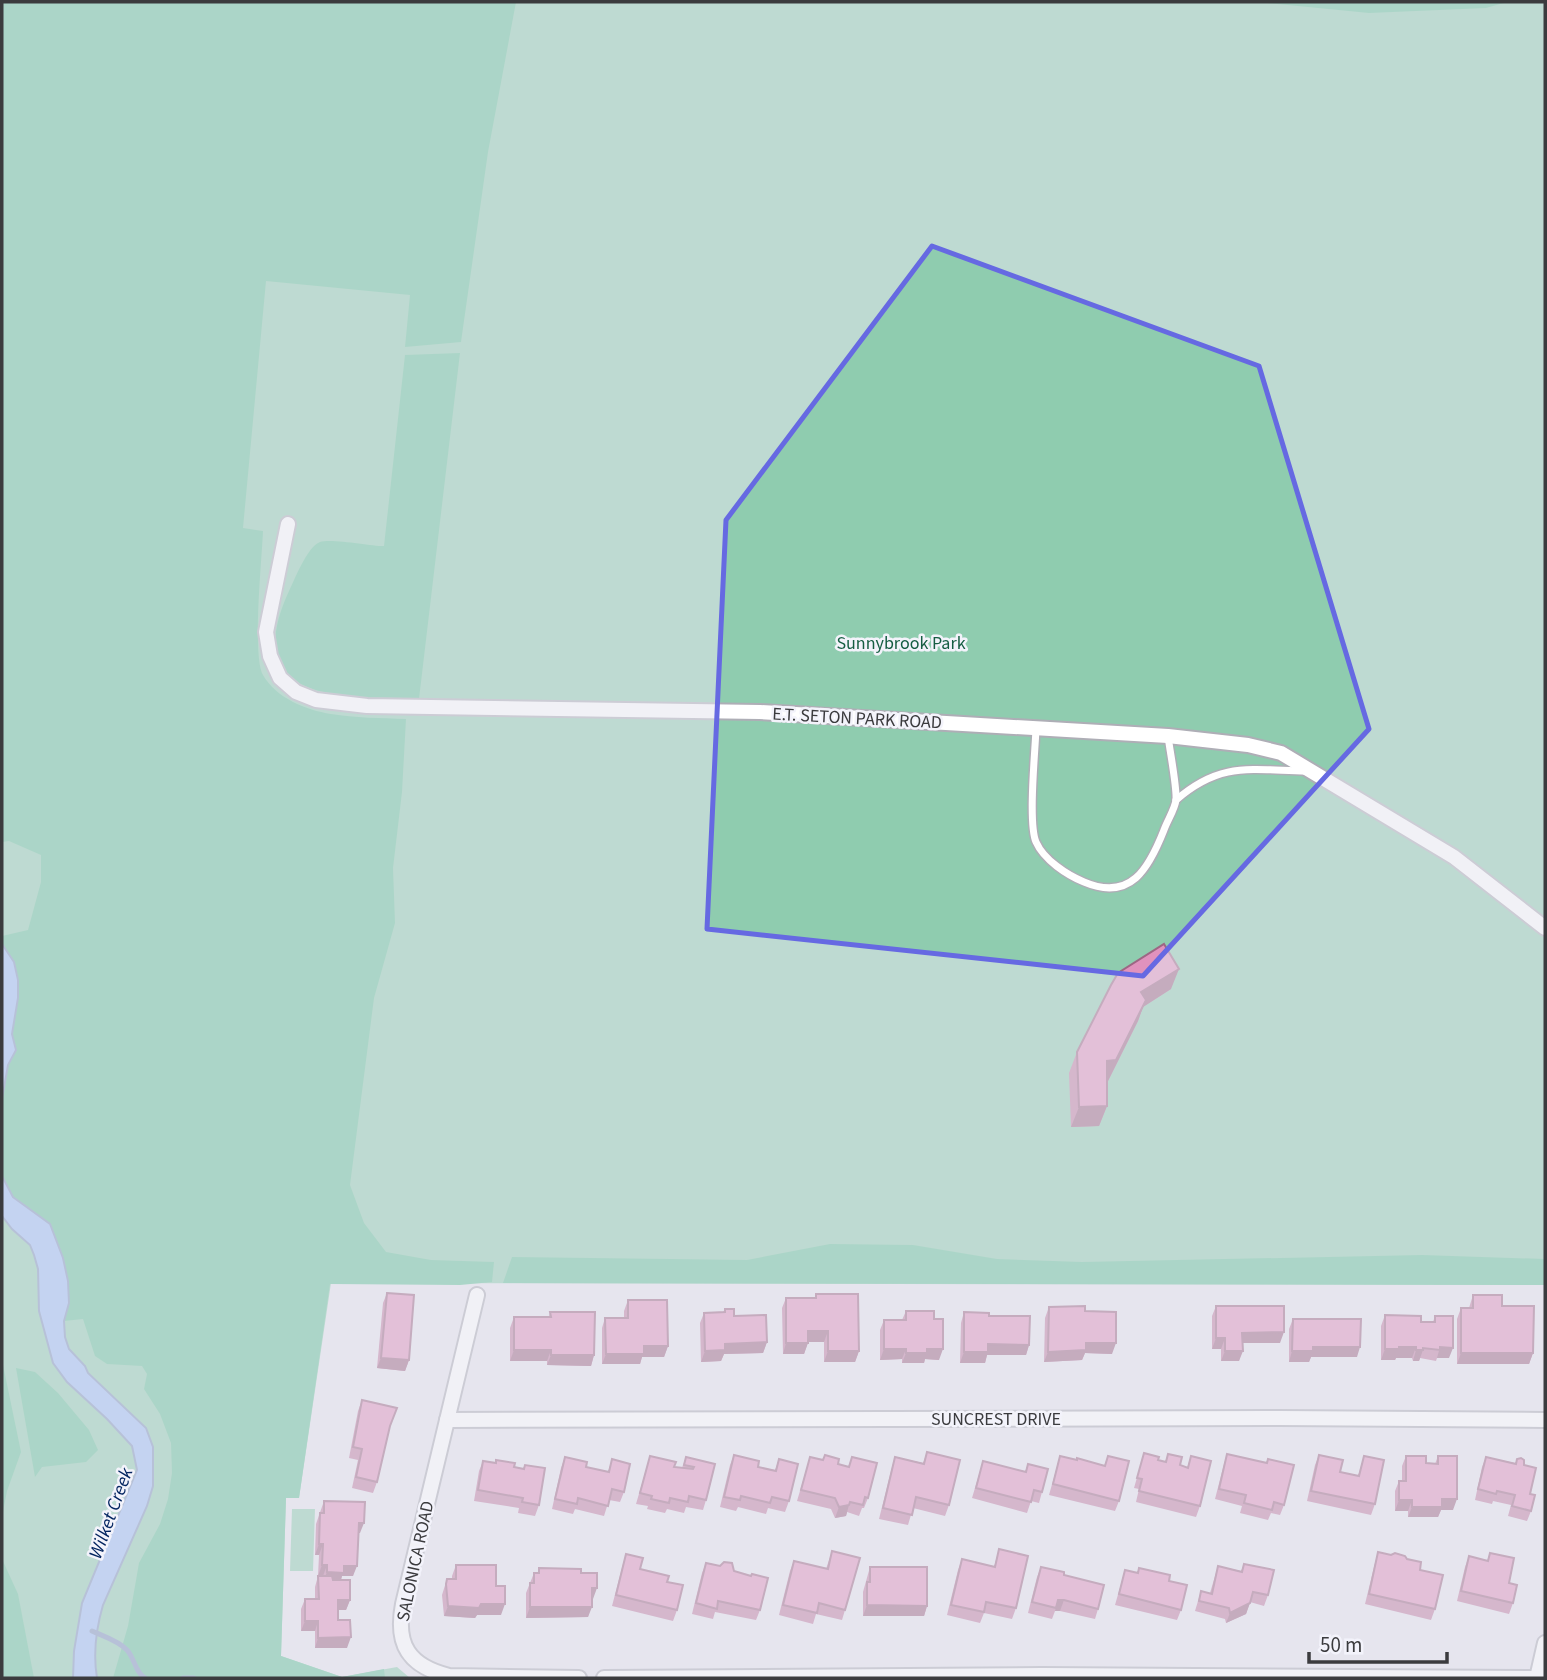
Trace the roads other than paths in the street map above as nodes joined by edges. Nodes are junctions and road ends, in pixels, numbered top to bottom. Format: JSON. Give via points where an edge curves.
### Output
{"nodes":[{"id":1,"x":288,"y":524,"type":"dead end"},
{"id":2,"x":1036,"y":729,"type":"junction"},
{"id":3,"x":1168,"y":736,"type":"junction"},
{"id":4,"x":1310,"y":771,"type":"junction"},
{"id":5,"x":1176,"y":800,"type":"junction"},
{"id":6,"x":1545,"y":928,"type":"edge"},
{"id":7,"x":477,"y":1295,"type":"dead end"},
{"id":8,"x":447,"y":1420,"type":"junction"},
{"id":9,"x":1545,"y":1420,"type":"edge"},
{"id":10,"x":1545,"y":1643,"type":"edge"},
{"id":11,"x":1042,"y":1676,"type":"edge"},
{"id":12,"x":794,"y":1677,"type":"edge"},
{"id":13,"x":579,"y":1678,"type":"edge"},
{"id":14,"x":604,"y":1678,"type":"edge"},
{"id":15,"x":1287,"y":1678,"type":"edge"},
{"id":16,"x":1537,"y":1678,"type":"edge"}],
"edges":[{"from":1,"to":2,"type":"street","name":"E.T. SETON PARK ROAD","via":[[266,632],[280,678],[296,692],[316,700],[367,706],[760,712]]},
{"from":2,"to":3,"type":"street","name":"E.T. SETON PARK ROAD"},
{"from":2,"to":5,"type":"lane","via":[[1032,822],[1036,841],[1046,856],[1074,878],[1113,889],[1134,882],[1154,855]]},
{"from":3,"to":4,"type":"street","name":"E.T. SETON PARK ROAD","via":[[1281,753]]},
{"from":3,"to":5,"type":"lane"},
{"from":4,"to":5,"type":"lane","via":[[1225,772],[1207,777]]},
{"from":4,"to":6,"type":"street","name":"E.T. SETON PARK ROAD","via":[[1454,857]]},
{"from":7,"to":8,"type":"street","name":"SALONICA ROAD"},
{"from":8,"to":9,"type":"street","name":"SUNCREST DRIVE"},
{"from":8,"to":13,"type":"street","name":"SALONICA ROAD","via":[[401,1612],[401,1636],[408,1653],[432,1672],[449,1676]]},
{"from":10,"to":16,"type":"street"},
{"from":11,"to":12,"type":"street"},
{"from":11,"to":15,"type":"street"},
{"from":12,"to":14,"type":"street"},
{"from":15,"to":16,"type":"street"}]}
